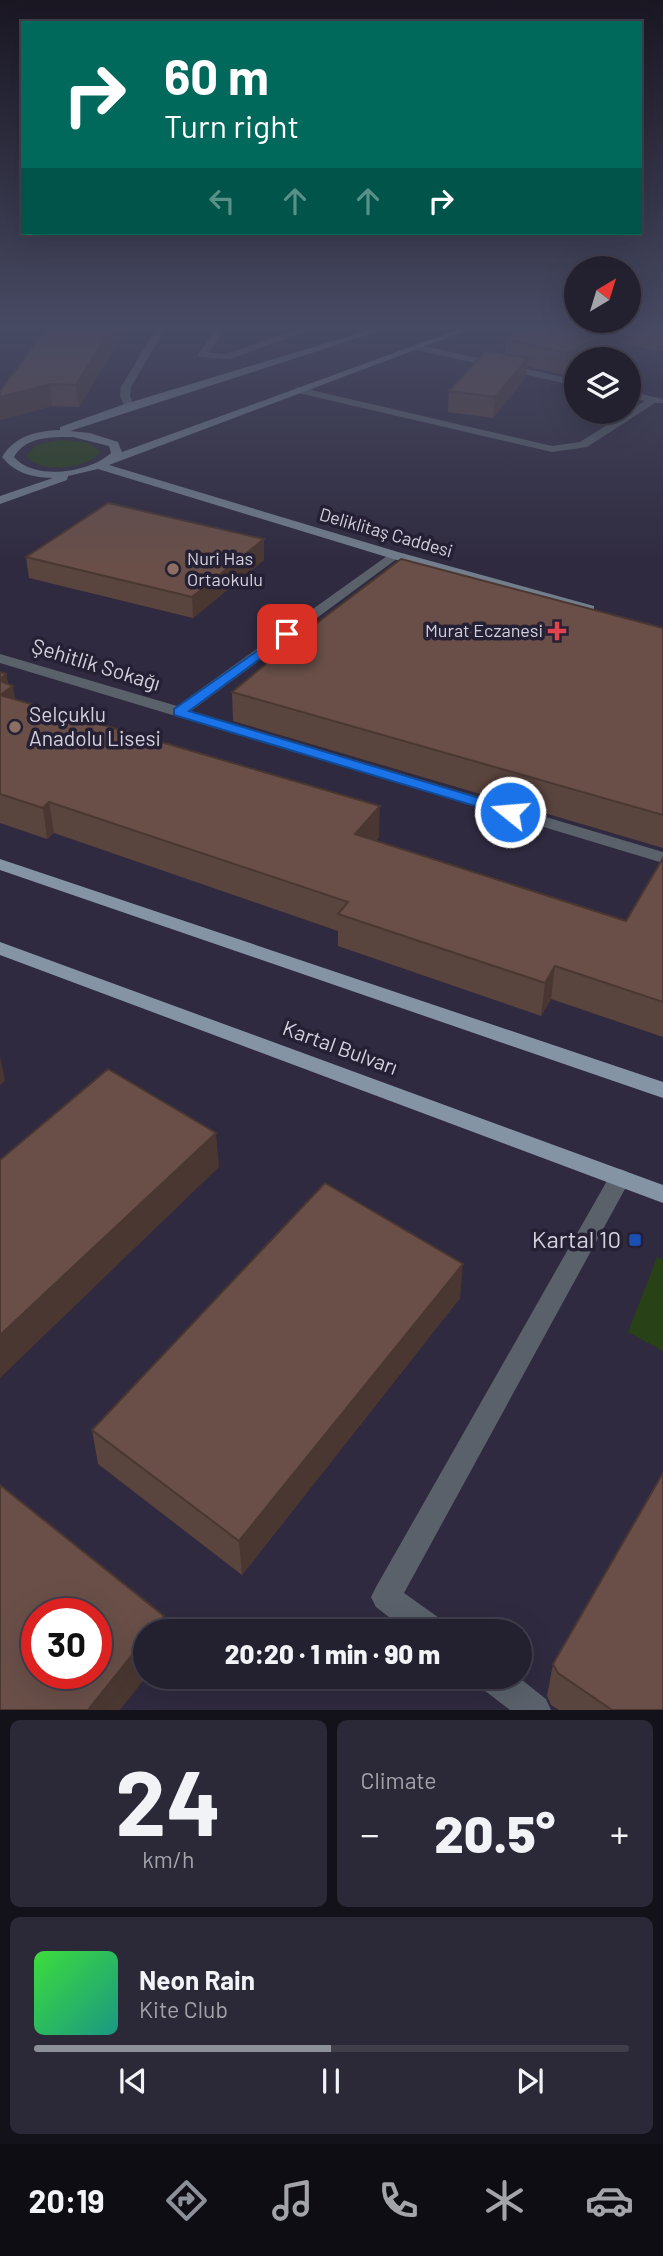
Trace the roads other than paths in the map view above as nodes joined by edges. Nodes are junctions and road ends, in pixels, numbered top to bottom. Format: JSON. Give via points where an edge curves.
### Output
{"nodes":[{"id":1,"x":127,"y":407,"type":"edge"},
{"id":2,"x":253,"y":407,"type":"edge"},
{"id":3,"x":370,"y":407,"type":"edge"},
{"id":4,"x":648,"y":407,"type":"edge"},
{"id":5,"x":46,"y":435,"type":"junction"},
{"id":6,"x":6,"y":449,"type":"edge"},
{"id":7,"x":112,"y":459,"type":"junction"},
{"id":8,"x":100,"y":466,"type":"junction"},
{"id":9,"x":81,"y":472,"type":"junction"},
{"id":10,"x":0,"y":500,"type":"edge"},
{"id":11,"x":394,"y":555,"type":"junction"},
{"id":12,"x":596,"y":611,"type":"edge"},
{"id":13,"x":0,"y":658,"type":"edge"},
{"id":14,"x":179,"y":712,"type":"junction"},
{"id":15,"x":663,"y":858,"type":"edge"},
{"id":16,"x":0,"y":864,"type":"edge"},
{"id":17,"x":0,"y":948,"type":"edge"},
{"id":18,"x":663,"y":1090,"type":"edge"},
{"id":19,"x":620,"y":1178,"type":"junction"},
{"id":20,"x":663,"y":1194,"type":"edge"},
{"id":21,"x":415,"y":1619,"type":"edge"},
{"id":22,"x":508,"y":1689,"type":"edge"},
{"id":23,"x":535,"y":1710,"type":"edge"}],
"edges":[{"from":1,"to":5,"type":"street"},
{"from":2,"to":7,"type":"street"},
{"from":3,"to":4,"type":"street","via":[[552,449],[583,445]]},
{"from":5,"to":6,"type":"street"},
{"from":5,"to":7,"type":"street","via":[[74,433],[107,439],[117,449]]},
{"from":6,"to":9,"type":"street","via":[[11,462],[26,470]]},
{"from":7,"to":8,"type":"street"},
{"from":8,"to":9,"type":"street"},
{"from":8,"to":11,"type":"street","name":"Deliklitaş Caddesi"},
{"from":9,"to":10,"type":"street"},
{"from":11,"to":12,"type":"street","name":"Deliklitaş Caddesi"},
{"from":11,"to":14,"type":"street"},
{"from":13,"to":14,"type":"street","name":"Şehitlik Sokağı"},
{"from":14,"to":15,"type":"street","name":"Şehitlik Sokağı"},
{"from":16,"to":18,"type":"main road"},
{"from":17,"to":19,"type":"main road","name":"Kartal Bulvarı"},
{"from":19,"to":20,"type":"main road","name":"Kartal Bulvarı"},
{"from":19,"to":21,"type":"street","via":[[386,1597]]},
{"from":22,"to":23,"type":"street"}]}
